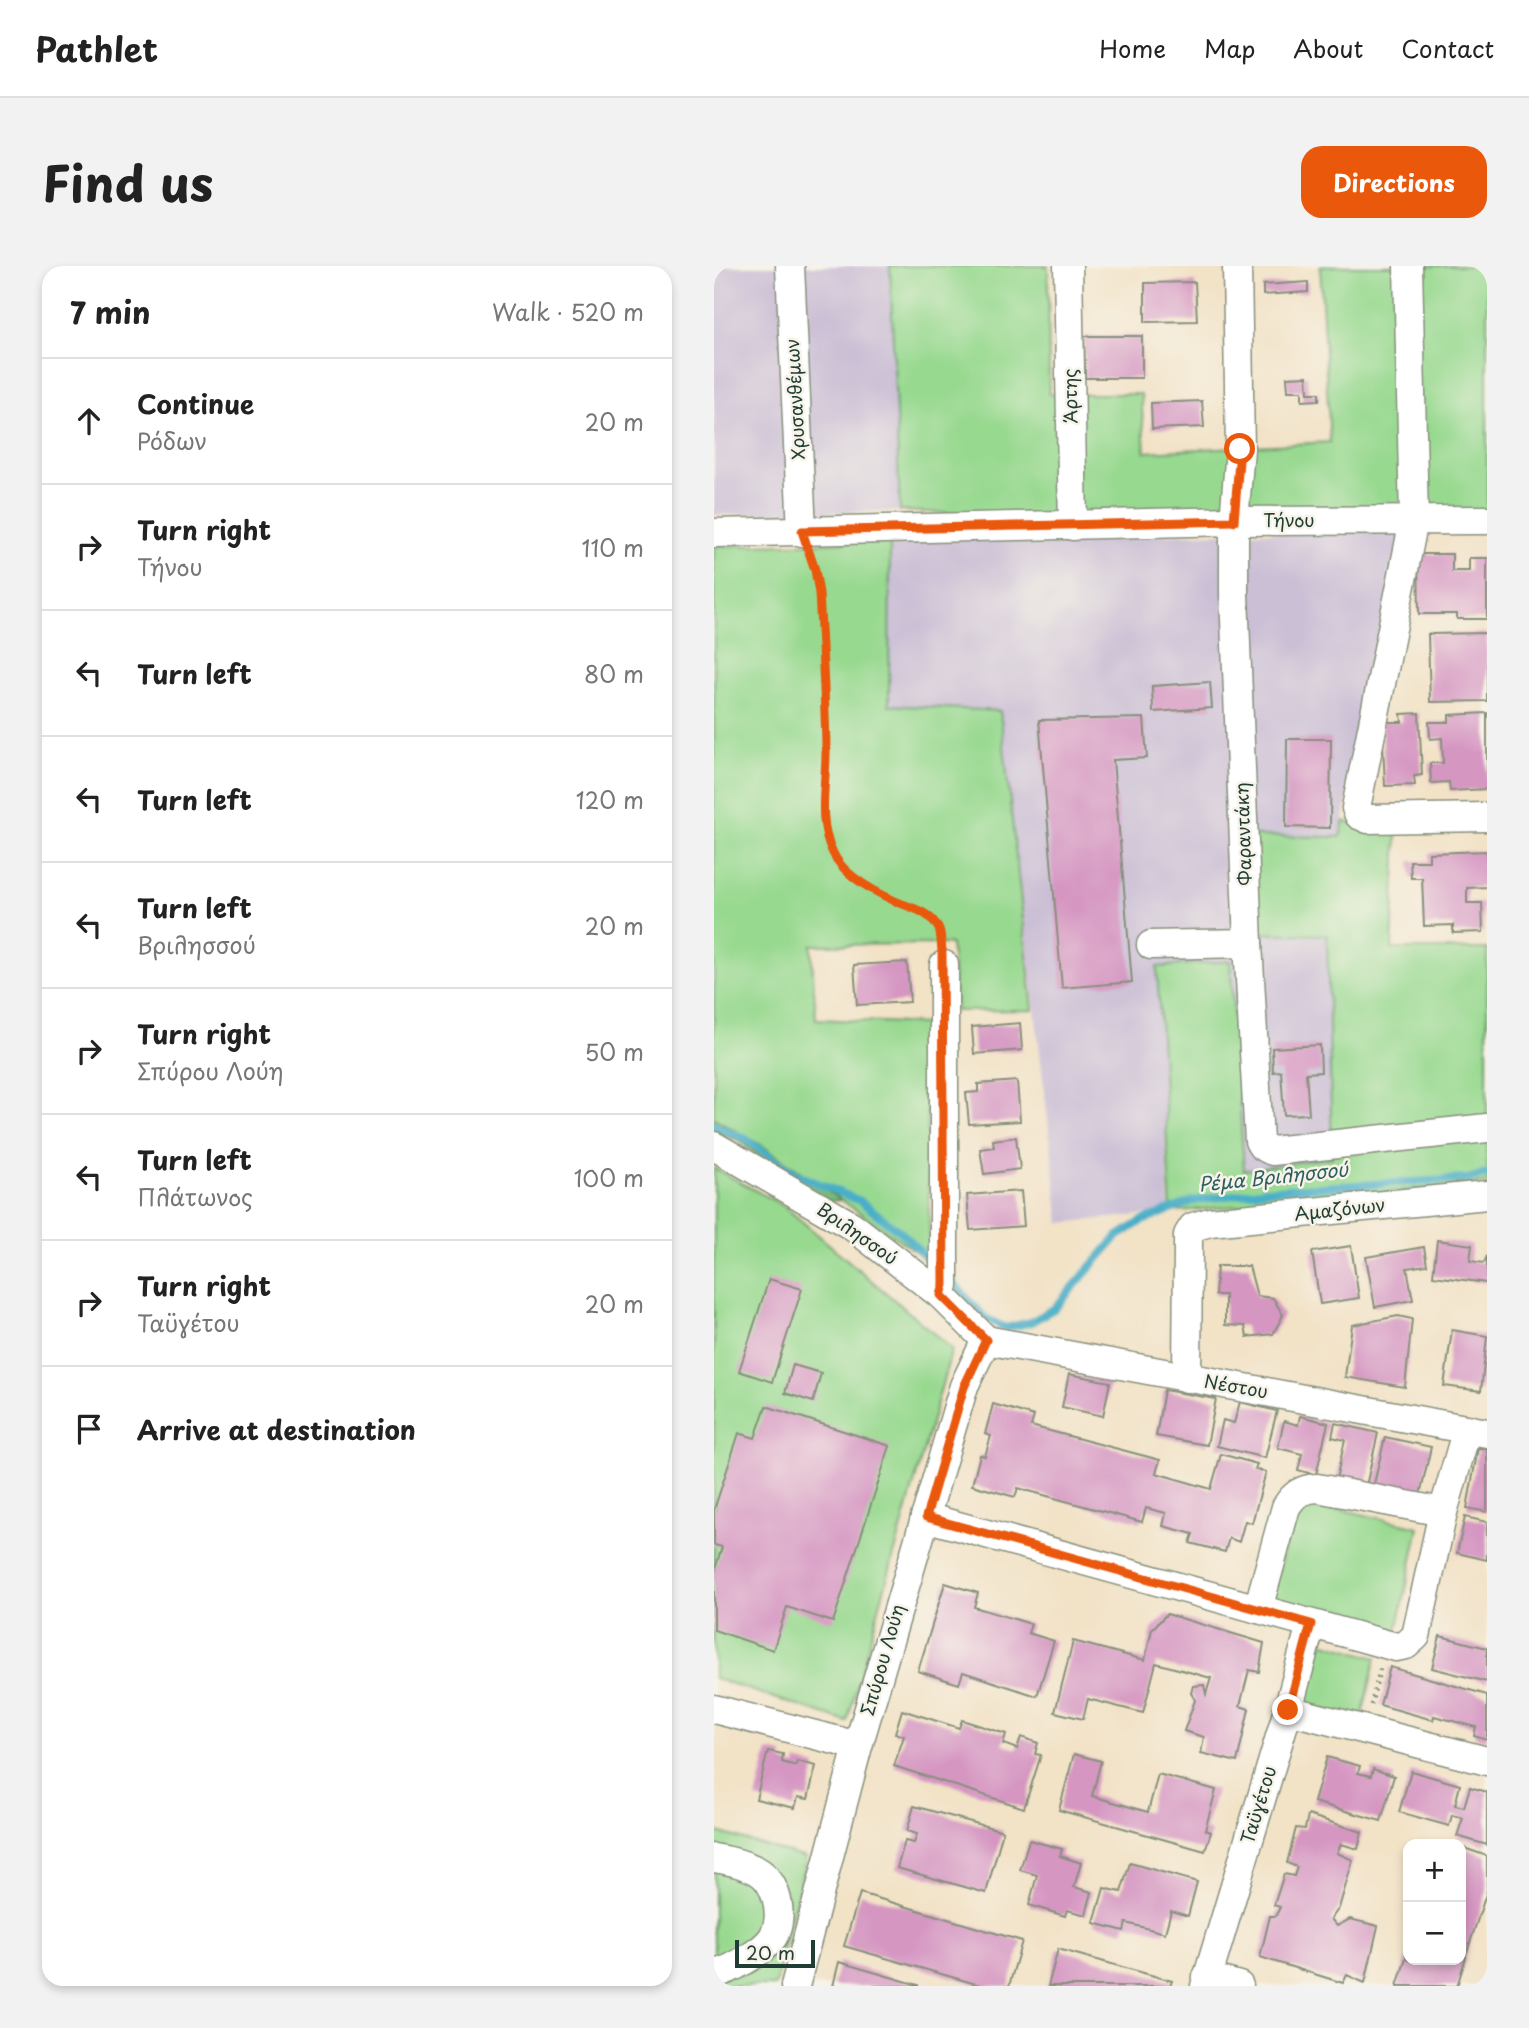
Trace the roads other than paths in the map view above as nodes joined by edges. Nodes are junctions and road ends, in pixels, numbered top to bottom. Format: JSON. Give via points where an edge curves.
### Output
{"nodes":[{"id":1,"x":790,"y":266,"type":"edge"},
{"id":2,"x":1068,"y":266,"type":"edge"},
{"id":3,"x":1237,"y":266,"type":"edge"},
{"id":4,"x":1408,"y":266,"type":"edge"},
{"id":5,"x":1414,"y":520,"type":"junction"},
{"id":6,"x":1487,"y":520,"type":"edge"},
{"id":7,"x":1234,"y":521,"type":"junction"},
{"id":8,"x":1073,"y":526,"type":"junction"},
{"id":9,"x":802,"y":531,"type":"junction"},
{"id":10,"x":714,"y":533,"type":"edge"},
{"id":11,"x":1487,"y":817,"type":"edge"},
{"id":12,"x":1248,"y":943,"type":"junction"},
{"id":13,"x":1151,"y":945,"type":"dead end"},
{"id":14,"x":943,"y":965,"type":"road end"},
{"id":15,"x":1487,"y":1128,"type":"edge"},
{"id":16,"x":714,"y":1146,"type":"edge"},
{"id":17,"x":1487,"y":1195,"type":"edge"},
{"id":18,"x":943,"y":1280,"type":"junction"},
{"id":19,"x":986,"y":1340,"type":"junction"},
{"id":20,"x":1186,"y":1378,"type":"junction"},
{"id":21,"x":1477,"y":1431,"type":"edge"},
{"id":22,"x":1443,"y":1512,"type":"junction"},
{"id":23,"x":926,"y":1517,"type":"junction"},
{"id":24,"x":1258,"y":1609,"type":"junction"},
{"id":25,"x":1311,"y":1624,"type":"junction"},
{"id":26,"x":714,"y":1709,"type":"edge"},
{"id":27,"x":1288,"y":1710,"type":"junction"},
{"id":28,"x":858,"y":1746,"type":"junction"},
{"id":29,"x":1487,"y":1761,"type":"edge"},
{"id":30,"x":714,"y":1858,"type":"edge"},
{"id":31,"x":776,"y":1925,"type":"junction"},
{"id":32,"x":810,"y":1932,"type":"junction"},
{"id":33,"x":714,"y":1974,"type":"edge"},
{"id":34,"x":1206,"y":1982,"type":"edge"},
{"id":35,"x":795,"y":1986,"type":"edge"},
{"id":36,"x":1239,"y":1986,"type":"edge"}],
"edges":[{"from":1,"to":9,"type":"street","name":"Χρυσανθέμων"},
{"from":2,"to":8,"type":"street","name":"Άρτης"},
{"from":3,"to":7,"type":"street","name":"Φαραντάκη","via":[[1240,449]]},
{"from":4,"to":5,"type":"street"},
{"from":5,"to":6,"type":"street","name":"Τήνου"},
{"from":5,"to":7,"type":"street","name":"Τήνου"},
{"from":5,"to":11,"type":"street","via":[[1357,794],[1357,813],[1368,819]]},
{"from":7,"to":8,"type":"street","name":"Τήνου"},
{"from":7,"to":12,"type":"street","name":"Φαραντάκη"},
{"from":8,"to":9,"type":"street","name":"Τήνου"},
{"from":9,"to":10,"type":"street","name":"Τήνου"},
{"from":12,"to":13,"type":"street"},
{"from":12,"to":15,"type":"street","name":"Φαραντάκη","via":[[1262,1146],[1288,1150]]},
{"from":14,"to":18,"type":"street"},
{"from":16,"to":18,"type":"street","name":"Βριλησσού"},
{"from":17,"to":20,"type":"street","name":"Αμαζόνων","via":[[1193,1227],[1188,1235]]},
{"from":18,"to":19,"type":"street","name":"Βριλησσού"},
{"from":19,"to":20,"type":"street","name":"Νέστου"},
{"from":19,"to":23,"type":"street","name":"Σπύρου Λούη","via":[[964,1387]]},
{"from":20,"to":21,"type":"street","name":"Νέστου"},
{"from":21,"to":22,"type":"street"},
{"from":22,"to":24,"type":"street","via":[[1317,1488],[1299,1492],[1286,1507]]},
{"from":22,"to":25,"type":"street","via":[[1416,1636],[1396,1645]]},
{"from":23,"to":24,"type":"street"},
{"from":23,"to":28,"type":"street","name":"Σπύρου Λούη"},
{"from":24,"to":25,"type":"street"},
{"from":25,"to":27,"type":"street","name":"Ταϋγέτου"},
{"from":26,"to":28,"type":"street"},
{"from":27,"to":29,"type":"street"},
{"from":27,"to":34,"type":"street","name":"Ταϋγέτου"},
{"from":28,"to":32,"type":"street","name":"Σπύρου Λούη"},
{"from":30,"to":31,"type":"street","via":[[755,1869],[767,1878],[776,1892]]},
{"from":31,"to":32,"type":"street"},
{"from":31,"to":33,"type":"street","via":[[773,1937],[758,1951]]},
{"from":32,"to":35,"type":"street","name":"Σπύρου Λούη"},
{"from":34,"to":36,"type":"street"}]}
